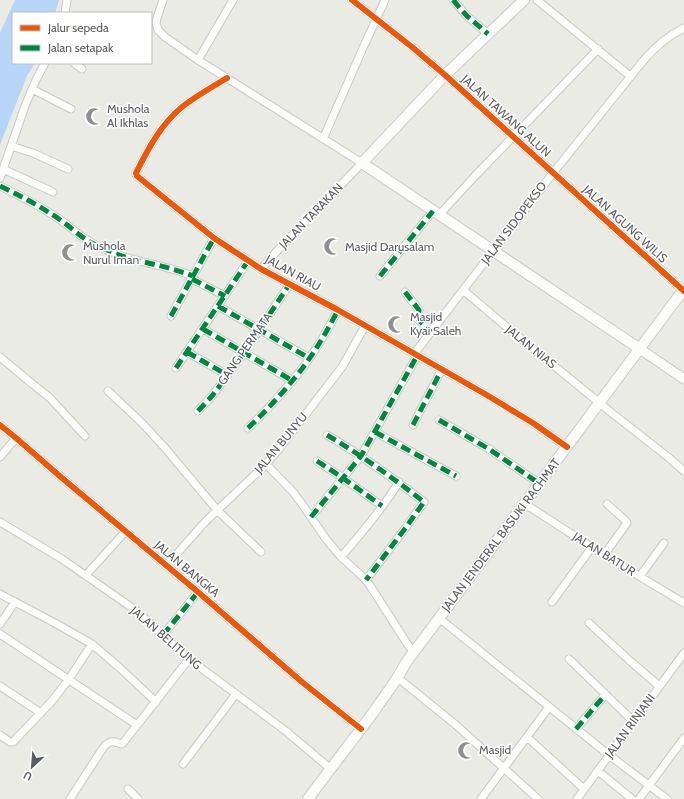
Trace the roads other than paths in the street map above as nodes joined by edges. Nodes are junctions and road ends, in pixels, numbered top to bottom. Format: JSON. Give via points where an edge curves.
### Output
{"nodes":[{"id":1,"x":67,"y":0,"type":"edge"},
{"id":2,"x":163,"y":0,"type":"edge"},
{"id":3,"x":233,"y":0,"type":"edge"},
{"id":4,"x":352,"y":0,"type":"edge"},
{"id":5,"x":385,"y":0,"type":"edge"},
{"id":6,"x":453,"y":0,"type":"edge"},
{"id":7,"x":524,"y":0,"type":"edge"},
{"id":8,"x":537,"y":0,"type":"edge"},
{"id":9,"x":65,"y":12,"type":"edge"},
{"id":10,"x":377,"y":19,"type":"junction"},
{"id":11,"x":684,"y":28,"type":"edge"},
{"id":12,"x":488,"y":34,"type":"junction"},
{"id":13,"x":598,"y":49,"type":"junction"},
{"id":14,"x":198,"y":60,"type":"junction"},
{"id":15,"x":44,"y":64,"type":"edge"},
{"id":16,"x":75,"y":64,"type":"edge"},
{"id":17,"x":82,"y":69,"type":"dead end"},
{"id":18,"x":445,"y":75,"type":"junction"},
{"id":19,"x":630,"y":76,"type":"junction"},
{"id":20,"x":227,"y":78,"type":"junction"},
{"id":21,"x":32,"y":89,"type":"junction"},
{"id":22,"x":71,"y":109,"type":"dead end"},
{"id":23,"x":513,"y":137,"type":"junction"},
{"id":24,"x":323,"y":139,"type":"junction"},
{"id":25,"x":11,"y":146,"type":"junction"},
{"id":26,"x":362,"y":164,"type":"junction"},
{"id":27,"x":3,"y":168,"type":"junction"},
{"id":28,"x":68,"y":169,"type":"dead end"},
{"id":29,"x":553,"y":173,"type":"junction"},
{"id":30,"x":0,"y":178,"type":"edge"},
{"id":31,"x":0,"y":186,"type":"edge"},
{"id":32,"x":52,"y":192,"type":"dead end"},
{"id":33,"x":436,"y":213,"type":"junction"},
{"id":34,"x":214,"y":238,"type":"junction"},
{"id":35,"x":494,"y":251,"type":"junction"},
{"id":36,"x":248,"y":261,"type":"junction"},
{"id":37,"x":261,"y":269,"type":"junction"},
{"id":38,"x":380,"y":276,"type":"dead end"},
{"id":39,"x":193,"y":278,"type":"junction"},
{"id":40,"x":289,"y":285,"type":"junction"},
{"id":41,"x":463,"y":290,"type":"junction"},
{"id":42,"x":684,"y":290,"type":"edge"},
{"id":43,"x":405,"y":292,"type":"dead end"},
{"id":44,"x":225,"y":296,"type":"junction"},
{"id":45,"x":218,"y":306,"type":"junction"},
{"id":46,"x":338,"y":310,"type":"junction"},
{"id":47,"x":171,"y":316,"type":"dead end"},
{"id":48,"x":365,"y":326,"type":"junction"},
{"id":49,"x":203,"y":329,"type":"junction"},
{"id":50,"x":260,"y":330,"type":"junction"},
{"id":51,"x":431,"y":332,"type":"junction"},
{"id":52,"x":640,"y":349,"type":"junction"},
{"id":53,"x":187,"y":352,"type":"junction"},
{"id":54,"x":244,"y":353,"type":"junction"},
{"id":55,"x":416,"y":355,"type":"junction"},
{"id":56,"x":0,"y":357,"type":"edge"},
{"id":57,"x":309,"y":358,"type":"junction"},
{"id":58,"x":176,"y":368,"type":"dead end"},
{"id":59,"x":442,"y":369,"type":"junction"},
{"id":60,"x":227,"y":375,"type":"junction"},
{"id":61,"x":293,"y":380,"type":"junction"},
{"id":62,"x":684,"y":380,"type":"edge"},
{"id":63,"x":108,"y":391,"type":"dead end"},
{"id":64,"x":605,"y":408,"type":"junction"},
{"id":65,"x":198,"y":411,"type":"dead end"},
{"id":66,"x":439,"y":420,"type":"dead end"},
{"id":67,"x":0,"y":425,"type":"edge"},
{"id":68,"x":413,"y":425,"type":"dead end"},
{"id":69,"x":248,"y":428,"type":"dead end"},
{"id":70,"x":375,"y":432,"type":"junction"},
{"id":71,"x":327,"y":435,"type":"dead end"},
{"id":72,"x":85,"y":436,"type":"dead end"},
{"id":73,"x":16,"y":438,"type":"junction"},
{"id":74,"x":567,"y":447,"type":"junction"},
{"id":75,"x":361,"y":456,"type":"junction"},
{"id":76,"x":0,"y":457,"type":"edge"},
{"id":77,"x":317,"y":461,"type":"dead end"},
{"id":78,"x":266,"y":464,"type":"junction"},
{"id":79,"x":684,"y":471,"type":"edge"},
{"id":80,"x":456,"y":476,"type":"dead end"},
{"id":81,"x":344,"y":478,"type":"junction"},
{"id":82,"x":399,"y":482,"type":"junction"},
{"id":83,"x":540,"y":484,"type":"junction"},
{"id":84,"x":525,"y":504,"type":"junction"},
{"id":85,"x":607,"y":504,"type":"dead end"},
{"id":86,"x":382,"y":506,"type":"junction"},
{"id":87,"x":217,"y":510,"type":"junction"},
{"id":88,"x":311,"y":517,"type":"junction"},
{"id":89,"x":0,"y":522,"type":"edge"},
{"id":90,"x":125,"y":532,"type":"junction"},
{"id":91,"x":664,"y":543,"type":"dead end"},
{"id":92,"x":592,"y":547,"type":"junction"},
{"id":93,"x":261,"y":552,"type":"dead end"},
{"id":94,"x":604,"y":555,"type":"junction"},
{"id":95,"x":341,"y":557,"type":"junction"},
{"id":96,"x":166,"y":566,"type":"junction"},
{"id":97,"x":86,"y":575,"type":"junction"},
{"id":98,"x":640,"y":576,"type":"junction"},
{"id":99,"x":366,"y":580,"type":"junction"},
{"id":100,"x":198,"y":592,"type":"junction"},
{"id":101,"x":0,"y":594,"type":"edge"},
{"id":102,"x":15,"y":602,"type":"junction"},
{"id":103,"x":552,"y":602,"type":"dead end"},
{"id":104,"x":684,"y":603,"type":"edge"},
{"id":105,"x":439,"y":618,"type":"junction"},
{"id":106,"x":589,"y":623,"type":"dead end"},
{"id":107,"x":0,"y":624,"type":"edge"},
{"id":108,"x":0,"y":634,"type":"edge"},
{"id":109,"x":163,"y":634,"type":"junction"},
{"id":110,"x":92,"y":644,"type":"junction"},
{"id":111,"x":414,"y":652,"type":"junction"},
{"id":112,"x":684,"y":653,"type":"edge"},
{"id":113,"x":188,"y":659,"type":"junction"},
{"id":114,"x":569,"y":659,"type":"dead end"},
{"id":115,"x":405,"y":664,"type":"junction"},
{"id":116,"x":398,"y":678,"type":"junction"},
{"id":117,"x":69,"y":679,"type":"junction"},
{"id":118,"x":0,"y":686,"type":"edge"},
{"id":119,"x":659,"y":686,"type":"junction"},
{"id":120,"x":236,"y":694,"type":"junction"},
{"id":121,"x":605,"y":695,"type":"junction"},
{"id":122,"x":156,"y":702,"type":"junction"},
{"id":123,"x":549,"y":707,"type":"junction"},
{"id":124,"x":41,"y":714,"type":"junction"},
{"id":125,"x":633,"y":721,"type":"junction"},
{"id":126,"x":137,"y":725,"type":"junction"},
{"id":127,"x":358,"y":727,"type":"junction"},
{"id":128,"x":576,"y":729,"type":"junction"},
{"id":129,"x":0,"y":735,"type":"edge"},
{"id":130,"x":526,"y":737,"type":"junction"},
{"id":131,"x":684,"y":738,"type":"edge"},
{"id":132,"x":609,"y":755,"type":"junction"},
{"id":133,"x":183,"y":764,"type":"dead end"},
{"id":134,"x":326,"y":765,"type":"junction"},
{"id":135,"x":504,"y":768,"type":"junction"},
{"id":136,"x":598,"y":771,"type":"junction"},
{"id":137,"x":649,"y":785,"type":"junction"},
{"id":138,"x":128,"y":789,"type":"dead end"},
{"id":139,"x":584,"y":789,"type":"junction"},
{"id":140,"x":70,"y":799,"type":"edge"},
{"id":141,"x":138,"y":799,"type":"edge"},
{"id":142,"x":300,"y":799,"type":"edge"},
{"id":143,"x":308,"y":799,"type":"edge"},
{"id":144,"x":481,"y":799,"type":"edge"},
{"id":145,"x":538,"y":799,"type":"edge"},
{"id":146,"x":577,"y":799,"type":"edge"},
{"id":147,"x":632,"y":799,"type":"edge"},
{"id":148,"x":639,"y":799,"type":"edge"},
{"id":149,"x":667,"y":799,"type":"edge"}],
"edges":[{"from":1,"to":9,"type":"street"},
{"from":2,"to":14,"type":"street","via":[[156,23],[158,30]]},
{"from":3,"to":14,"type":"street"},
{"from":4,"to":10,"type":"street","name":"JALAN TAWANG ALUN"},
{"from":5,"to":10,"type":"street"},
{"from":6,"to":12,"type":"street"},
{"from":7,"to":12,"type":"main road"},
{"from":8,"to":13,"type":"street"},
{"from":10,"to":18,"type":"street","name":"JALAN TAWANG ALUN"},
{"from":10,"to":24,"type":"street"},
{"from":11,"to":19,"type":"street","name":"JALAN SIDOPEKSO","via":[[654,48]]},
{"from":12,"to":18,"type":"main road"},
{"from":13,"to":19,"type":"street"},
{"from":13,"to":23,"type":"street"},
{"from":14,"to":20,"type":"street"},
{"from":15,"to":21,"type":"street"},
{"from":16,"to":17,"type":"street"},
{"from":18,"to":23,"type":"street","name":"JALAN TAWANG ALUN"},
{"from":18,"to":26,"type":"main road"},
{"from":19,"to":29,"type":"street","name":"JALAN SIDOPEKSO"},
{"from":20,"to":24,"type":"street"},
{"from":20,"to":34,"type":"street","name":"JALAN RIAU","via":[[196,97],[170,118],[156,135],[136,174]]},
{"from":21,"to":22,"type":"street"},
{"from":21,"to":25,"type":"street"},
{"from":23,"to":29,"type":"street","name":"JALAN TAWANG ALUN"},
{"from":23,"to":33,"type":"street"},
{"from":24,"to":26,"type":"street"},
{"from":25,"to":27,"type":"street"},
{"from":25,"to":28,"type":"street"},
{"from":26,"to":33,"type":"main road"},
{"from":26,"to":37,"type":"street","name":"JALAN TARAKAN"},
{"from":27,"to":30,"type":"street"},
{"from":27,"to":32,"type":"street"},
{"from":29,"to":35,"type":"street","name":"JALAN SIDOPEKSO"},
{"from":29,"to":42,"type":"street","name":"JALAN AGUNG WILIS"},
{"from":31,"to":39,"type":"street","via":[[45,209],[96,245],[127,258],[180,271]]},
{"from":33,"to":35,"type":"main road"},
{"from":33,"to":38,"type":"street"},
{"from":34,"to":36,"type":"street","name":"JALAN RIAU"},
{"from":34,"to":39,"type":"street"},
{"from":35,"to":41,"type":"street","name":"JALAN SIDOPEKSO"},
{"from":35,"to":52,"type":"main road"},
{"from":36,"to":37,"type":"street","name":"JALAN RIAU"},
{"from":36,"to":44,"type":"street"},
{"from":37,"to":40,"type":"street","name":"JALAN RIAU"},
{"from":39,"to":44,"type":"street"},
{"from":39,"to":47,"type":"street"},
{"from":40,"to":46,"type":"street","name":"JALAN RIAU"},
{"from":40,"to":50,"type":"street","name":"GANG PERMATA"},
{"from":41,"to":51,"type":"street","name":"JALAN SIDOPEKSO"},
{"from":41,"to":64,"type":"street","name":"JALAN NIAS"},
{"from":42,"to":52,"type":"main road","name":"JALAN JENDERAL BASUKI RACHMAT"},
{"from":43,"to":51,"type":"street","via":[[419,310],[416,317]]},
{"from":44,"to":45,"type":"street"},
{"from":45,"to":49,"type":"street"},
{"from":45,"to":50,"type":"street"},
{"from":46,"to":48,"type":"street","name":"JALAN RIAU"},
{"from":46,"to":57,"type":"street"},
{"from":48,"to":55,"type":"street","name":"JALAN RIAU"},
{"from":48,"to":78,"type":"street","name":"JALAN BUNYU","via":[[342,367]]},
{"from":49,"to":53,"type":"street"},
{"from":49,"to":54,"type":"street"},
{"from":50,"to":54,"type":"street","name":"GANG PERMATA"},
{"from":50,"to":57,"type":"street"},
{"from":51,"to":55,"type":"street","name":"JALAN SIDOPEKSO"},
{"from":52,"to":62,"type":"street"},
{"from":52,"to":64,"type":"main road","name":"JALAN JENDERAL BASUKI RACHMAT"},
{"from":53,"to":58,"type":"street"},
{"from":53,"to":60,"type":"street"},
{"from":54,"to":60,"type":"street","name":"GANG PERMATA"},
{"from":54,"to":61,"type":"street"},
{"from":55,"to":59,"type":"street","name":"JALAN RIAU"},
{"from":55,"to":70,"type":"street","name":"JALAN SIDOPEKSO"},
{"from":56,"to":72,"type":"street","via":[[50,398]]},
{"from":57,"to":61,"type":"street"},
{"from":59,"to":68,"type":"street"},
{"from":59,"to":74,"type":"street","name":"JALAN RIAU"},
{"from":60,"to":65,"type":"street","name":"GANG PERMATA"},
{"from":61,"to":69,"type":"street"},
{"from":63,"to":87,"type":"street","via":[[165,448]]},
{"from":64,"to":74,"type":"main road","name":"JALAN JENDERAL BASUKI RACHMAT"},
{"from":64,"to":79,"type":"street","name":"JALAN NIAS"},
{"from":66,"to":83,"type":"street","via":[[489,449]]},
{"from":67,"to":73,"type":"street","name":"JALAN BANGKA"},
{"from":70,"to":75,"type":"street","name":"JALAN SIDOPEKSO"},
{"from":70,"to":80,"type":"street"},
{"from":71,"to":75,"type":"street"},
{"from":73,"to":76,"type":"street"},
{"from":73,"to":90,"type":"street","name":"JALAN BANGKA"},
{"from":74,"to":83,"type":"main road","name":"JALAN JENDERAL BASUKI RACHMAT"},
{"from":75,"to":81,"type":"street","name":"JALAN SIDOPEKSO"},
{"from":75,"to":82,"type":"street"},
{"from":77,"to":81,"type":"street"},
{"from":78,"to":87,"type":"street","name":"JALAN BUNYU"},
{"from":78,"to":88,"type":"street"},
{"from":81,"to":86,"type":"street"},
{"from":81,"to":88,"type":"street","name":"JALAN SIDOPEKSO"},
{"from":82,"to":86,"type":"street"},
{"from":82,"to":99,"type":"street","via":[[424,502]]},
{"from":83,"to":84,"type":"main road","name":"JALAN JENDERAL BASUKI RACHMAT"},
{"from":84,"to":92,"type":"street","name":"JALAN BATUR"},
{"from":84,"to":105,"type":"main road","name":"JALAN JENDERAL BASUKI RACHMAT"},
{"from":85,"to":94,"type":"street","via":[[627,523]]},
{"from":86,"to":95,"type":"street"},
{"from":87,"to":93,"type":"street"},
{"from":87,"to":96,"type":"street","name":"JALAN BUNYU"},
{"from":88,"to":95,"type":"street"},
{"from":89,"to":97,"type":"street","name":"JALAN BELITUNG"},
{"from":90,"to":96,"type":"street","name":"JALAN BANGKA"},
{"from":90,"to":97,"type":"street"},
{"from":91,"to":98,"type":"street"},
{"from":92,"to":94,"type":"street","name":"JALAN BATUR"},
{"from":92,"to":103,"type":"street"},
{"from":94,"to":98,"type":"street","name":"JALAN BATUR"},
{"from":95,"to":99,"type":"street"},
{"from":96,"to":100,"type":"street","name":"JALAN BANGKA"},
{"from":97,"to":109,"type":"street","name":"JALAN BELITUNG","via":[[138,612]]},
{"from":98,"to":104,"type":"street","name":"JALAN BATUR"},
{"from":99,"to":111,"type":"street"},
{"from":100,"to":109,"type":"street"},
{"from":100,"to":127,"type":"street","name":"JALAN BANGKA"},
{"from":101,"to":102,"type":"street"},
{"from":102,"to":107,"type":"street"},
{"from":102,"to":110,"type":"street"},
{"from":105,"to":111,"type":"main road","name":"JALAN JENDERAL BASUKI RACHMAT"},
{"from":105,"to":123,"type":"street"},
{"from":106,"to":119,"type":"street"},
{"from":108,"to":117,"type":"street"},
{"from":109,"to":113,"type":"street","name":"JALAN BELITUNG"},
{"from":110,"to":117,"type":"street"},
{"from":110,"to":122,"type":"street"},
{"from":111,"to":115,"type":"main road","name":"JALAN JENDERAL BASUKI RACHMAT"},
{"from":112,"to":119,"type":"street","name":"JALAN RINJANI"},
{"from":113,"to":120,"type":"street","name":"JALAN BELITUNG"},
{"from":113,"to":122,"type":"street"},
{"from":114,"to":121,"type":"street"},
{"from":115,"to":116,"type":"main road","name":"JALAN JENDERAL BASUKI RACHMAT"},
{"from":115,"to":127,"type":"main road","name":"JALAN JENDERAL BASUKI RACHMAT","via":[[396,672]]},
{"from":116,"to":127,"type":"main road","name":"JALAN JENDERAL BASUKI RACHMAT"},
{"from":116,"to":135,"type":"street"},
{"from":117,"to":124,"type":"street"},
{"from":117,"to":126,"type":"street"},
{"from":118,"to":124,"type":"street"},
{"from":119,"to":125,"type":"street","name":"JALAN RINJANI"},
{"from":120,"to":133,"type":"street"},
{"from":120,"to":134,"type":"street","name":"JALAN BELITUNG"},
{"from":121,"to":125,"type":"street"},
{"from":121,"to":128,"type":"street"},
{"from":122,"to":126,"type":"street"},
{"from":123,"to":128,"type":"street"},
{"from":123,"to":130,"type":"street"},
{"from":124,"to":129,"type":"street","via":[[13,742]]},
{"from":125,"to":132,"type":"street","name":"JALAN RINJANI"},
{"from":126,"to":140,"type":"street","via":[[122,744],[111,742],[104,746]]},
{"from":127,"to":134,"type":"main road","name":"JALAN JENDERAL BASUKI RACHMAT"},
{"from":127,"to":143,"type":"main road","name":"JALAN JENDERAL BASUKI RACHMAT"},
{"from":128,"to":132,"type":"street"},
{"from":130,"to":135,"type":"street"},
{"from":130,"to":139,"type":"street"},
{"from":131,"to":137,"type":"street"},
{"from":132,"to":136,"type":"street","name":"JALAN RINJANI"},
{"from":132,"to":137,"type":"street"},
{"from":134,"to":142,"type":"main road","name":"JALAN JENDERAL BASUKI RACHMAT"},
{"from":135,"to":144,"type":"street"},
{"from":135,"to":145,"type":"street"},
{"from":136,"to":139,"type":"street","name":"JALAN RINJANI"},
{"from":136,"to":147,"type":"street"},
{"from":137,"to":148,"type":"street"},
{"from":137,"to":149,"type":"street"},
{"from":138,"to":141,"type":"street"},
{"from":139,"to":146,"type":"street","name":"JALAN RINJANI"}]}
